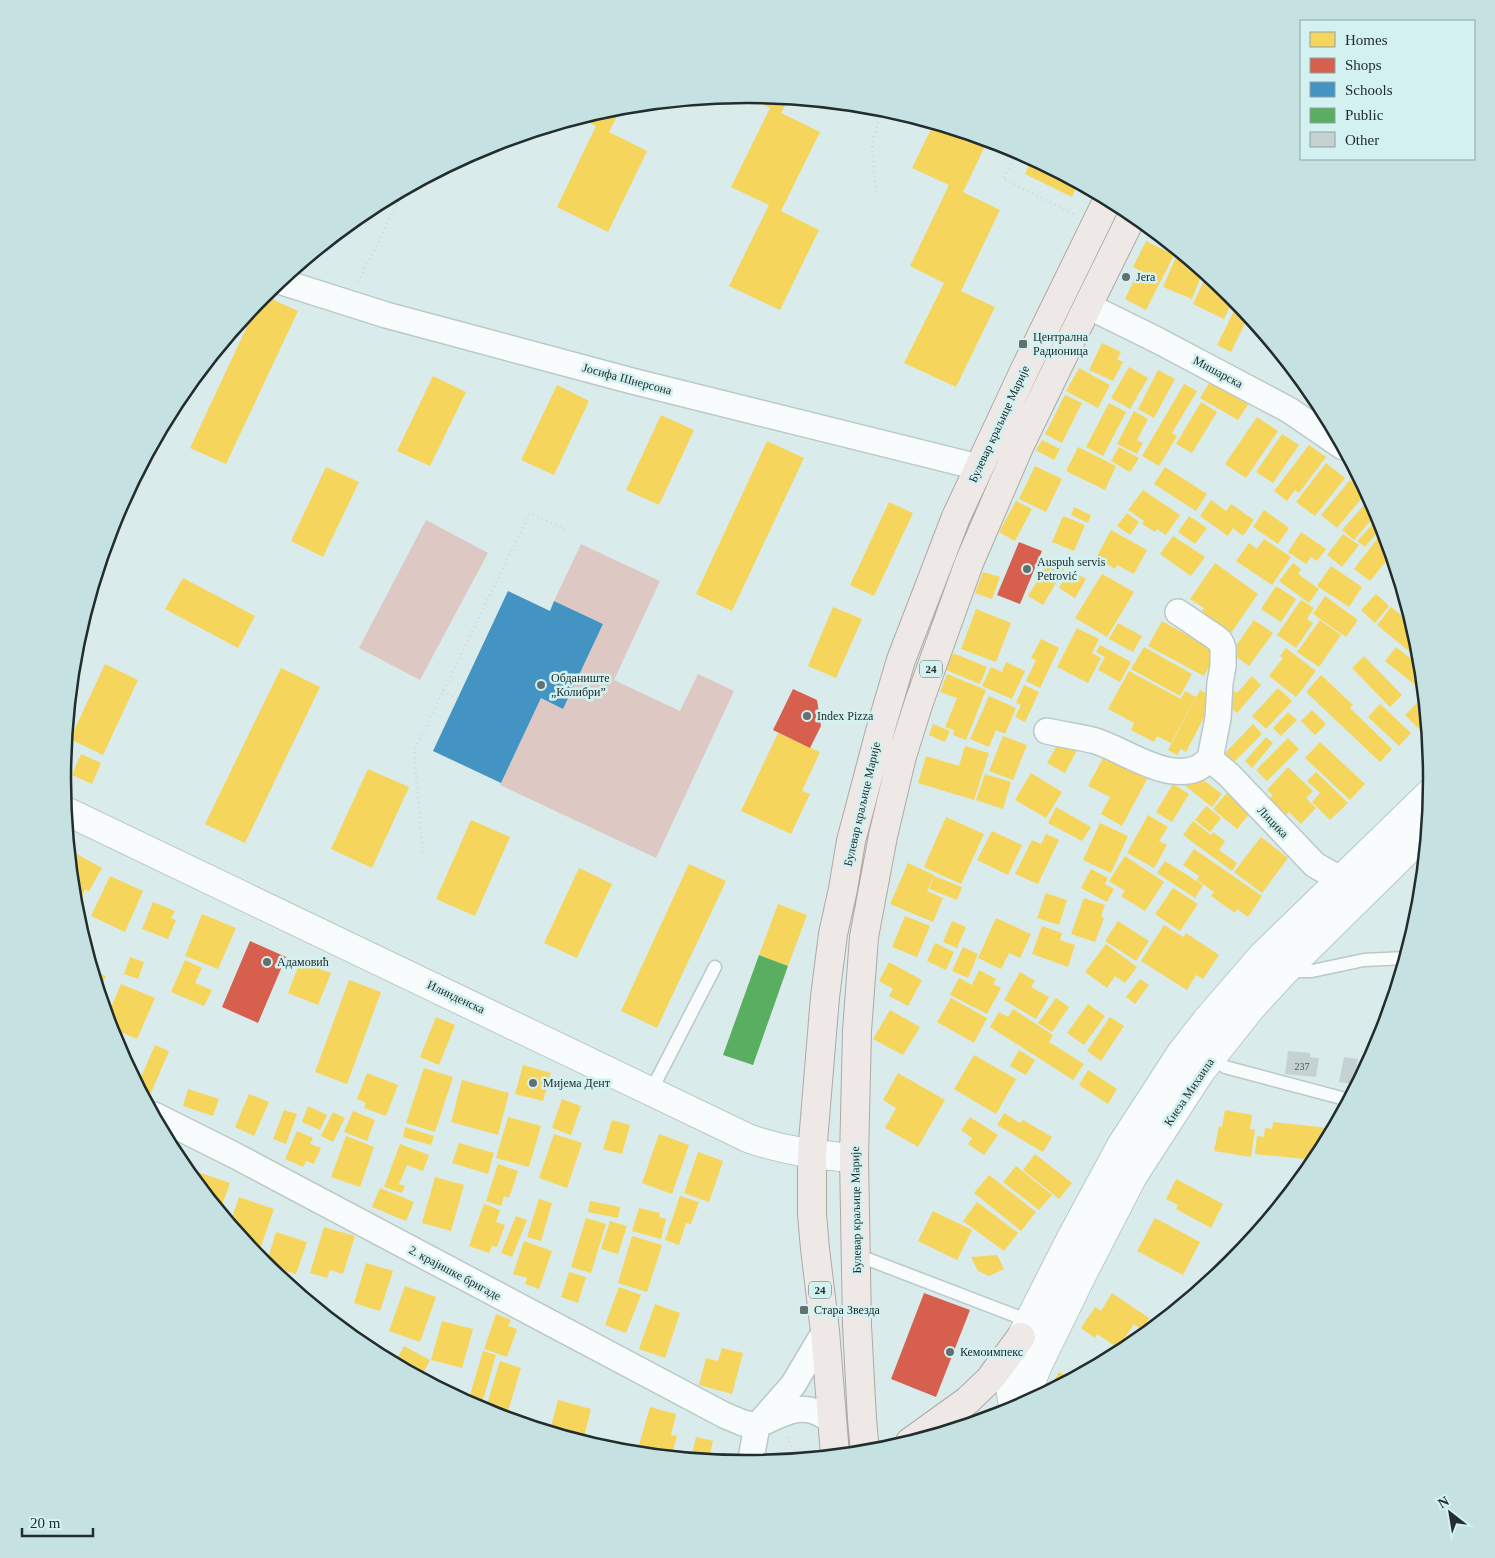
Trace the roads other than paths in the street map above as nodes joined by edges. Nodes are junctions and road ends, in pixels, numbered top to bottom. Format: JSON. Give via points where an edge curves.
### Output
{"nodes":[{"id":1,"x":1105,"y":205,"type":"edge"},
{"id":2,"x":1130,"y":222,"type":"edge"},
{"id":3,"x":287,"y":284,"type":"edge"},
{"id":4,"x":1088,"y":306,"type":"junction"},
{"id":5,"x":1332,"y":440,"type":"edge"},
{"id":6,"x":978,"y":467,"type":"junction"},
{"id":7,"x":1178,"y":612,"type":"dead end"},
{"id":8,"x":1047,"y":731,"type":"dead end"},
{"id":9,"x":1210,"y":759,"type":"junction"},
{"id":10,"x":1423,"y":800,"type":"edge"},
{"id":11,"x":73,"y":814,"type":"edge"},
{"id":12,"x":1421,"y":837,"type":"edge"},
{"id":13,"x":1340,"y":879,"type":"junction"},
{"id":14,"x":1400,"y":958,"type":"edge"},
{"id":15,"x":715,"y":967,"type":"dead end"},
{"id":16,"x":1285,"y":971,"type":"junction"},
{"id":17,"x":1212,"y":1057,"type":"junction"},
{"id":18,"x":651,"y":1091,"type":"junction"},
{"id":19,"x":1343,"y":1098,"type":"edge"},
{"id":20,"x":164,"y":1120,"type":"edge"},
{"id":21,"x":812,"y":1154,"type":"junction"},
{"id":22,"x":854,"y":1158,"type":"junction"},
{"id":23,"x":857,"y":1255,"type":"junction"},
{"id":24,"x":1025,"y":1329,"type":"junction"},
{"id":25,"x":825,"y":1331,"type":"junction"},
{"id":26,"x":1027,"y":1395,"type":"edge"},
{"id":27,"x":1013,"y":1401,"type":"edge"},
{"id":28,"x":832,"y":1422,"type":"junction"},
{"id":29,"x":758,"y":1426,"type":"junction"},
{"id":30,"x":925,"y":1431,"type":"edge"},
{"id":31,"x":864,"y":1444,"type":"edge"},
{"id":32,"x":834,"y":1449,"type":"edge"},
{"id":33,"x":752,"y":1455,"type":"edge"}],
"edges":[{"from":1,"to":6,"type":"main road","name":"Булевар краљице Марије","number":"24"},
{"from":2,"to":4,"type":"main road","name":"Булевар краљице Марије","number":"24"},
{"from":3,"to":6,"type":"street","name":"Јосифа Шнерсона","via":[[386,315],[632,381]]},
{"from":4,"to":5,"type":"street","name":"Мишарска","via":[[1289,410]]},
{"from":4,"to":22,"type":"main road","name":"Булевар краљице Марије","number":"24","via":[[973,554],[902,756],[882,836],[864,937],[857,1031]]},
{"from":6,"to":21,"type":"main road","name":"Булевар краљице Марије","number":"24","via":[[901,660],[851,841],[826,988]]},
{"from":7,"to":9,"type":"street","via":[[1215,637],[1223,648],[1218,718]]},
{"from":8,"to":9,"type":"street","via":[[1096,741],[1176,772],[1199,768]]},
{"from":9,"to":13,"type":"street","name":"Лицика","via":[[1315,865]]},
{"from":10,"to":13,"type":"main road"},
{"from":11,"to":18,"type":"main road","name":"Илинденска"},
{"from":12,"to":16,"type":"main road","name":"Кнеза Михаила"},
{"from":13,"to":24,"type":"main road","via":[[1263,955],[1185,1048],[1122,1144]]},
{"from":14,"to":16,"type":"lane","via":[[1364,960],[1312,971]]},
{"from":15,"to":18,"type":"lane"},
{"from":16,"to":17,"type":"main road","name":"Кнеза Михаила"},
{"from":17,"to":19,"type":"lane","via":[[1225,1067]]},
{"from":17,"to":26,"type":"main road","name":"Кнеза Михаила","via":[[1133,1176],[1037,1367]]},
{"from":18,"to":21,"type":"main road","name":"Илинденска","via":[[750,1139]]},
{"from":20,"to":29,"type":"street","name":"2. крајишке бригаде","via":[[724,1415]]},
{"from":21,"to":22,"type":"main road","name":"Илинденска"},
{"from":21,"to":25,"type":"main road","name":"Булевар краљице Марије","number":"24","via":[[812,1214]]},
{"from":22,"to":23,"type":"main road","name":"Булевар краљице Марије","number":"24"},
{"from":23,"to":24,"type":"lane"},
{"from":23,"to":31,"type":"main road","name":"Булевар краљице Марије","number":"24","via":[[857,1325]]},
{"from":24,"to":27,"type":"main road","via":[[1021,1358],[1010,1386]]},
{"from":24,"to":30,"type":"main road","via":[[990,1379]]},
{"from":25,"to":28,"type":"main road","name":"Булевар краљице Марије","number":"24"},
{"from":25,"to":29,"type":"street","via":[[793,1385]]},
{"from":28,"to":29,"type":"street","via":[[813,1410],[801,1410],[791,1411]]},
{"from":28,"to":32,"type":"main road","number":"24"},
{"from":29,"to":33,"type":"street"}]}
